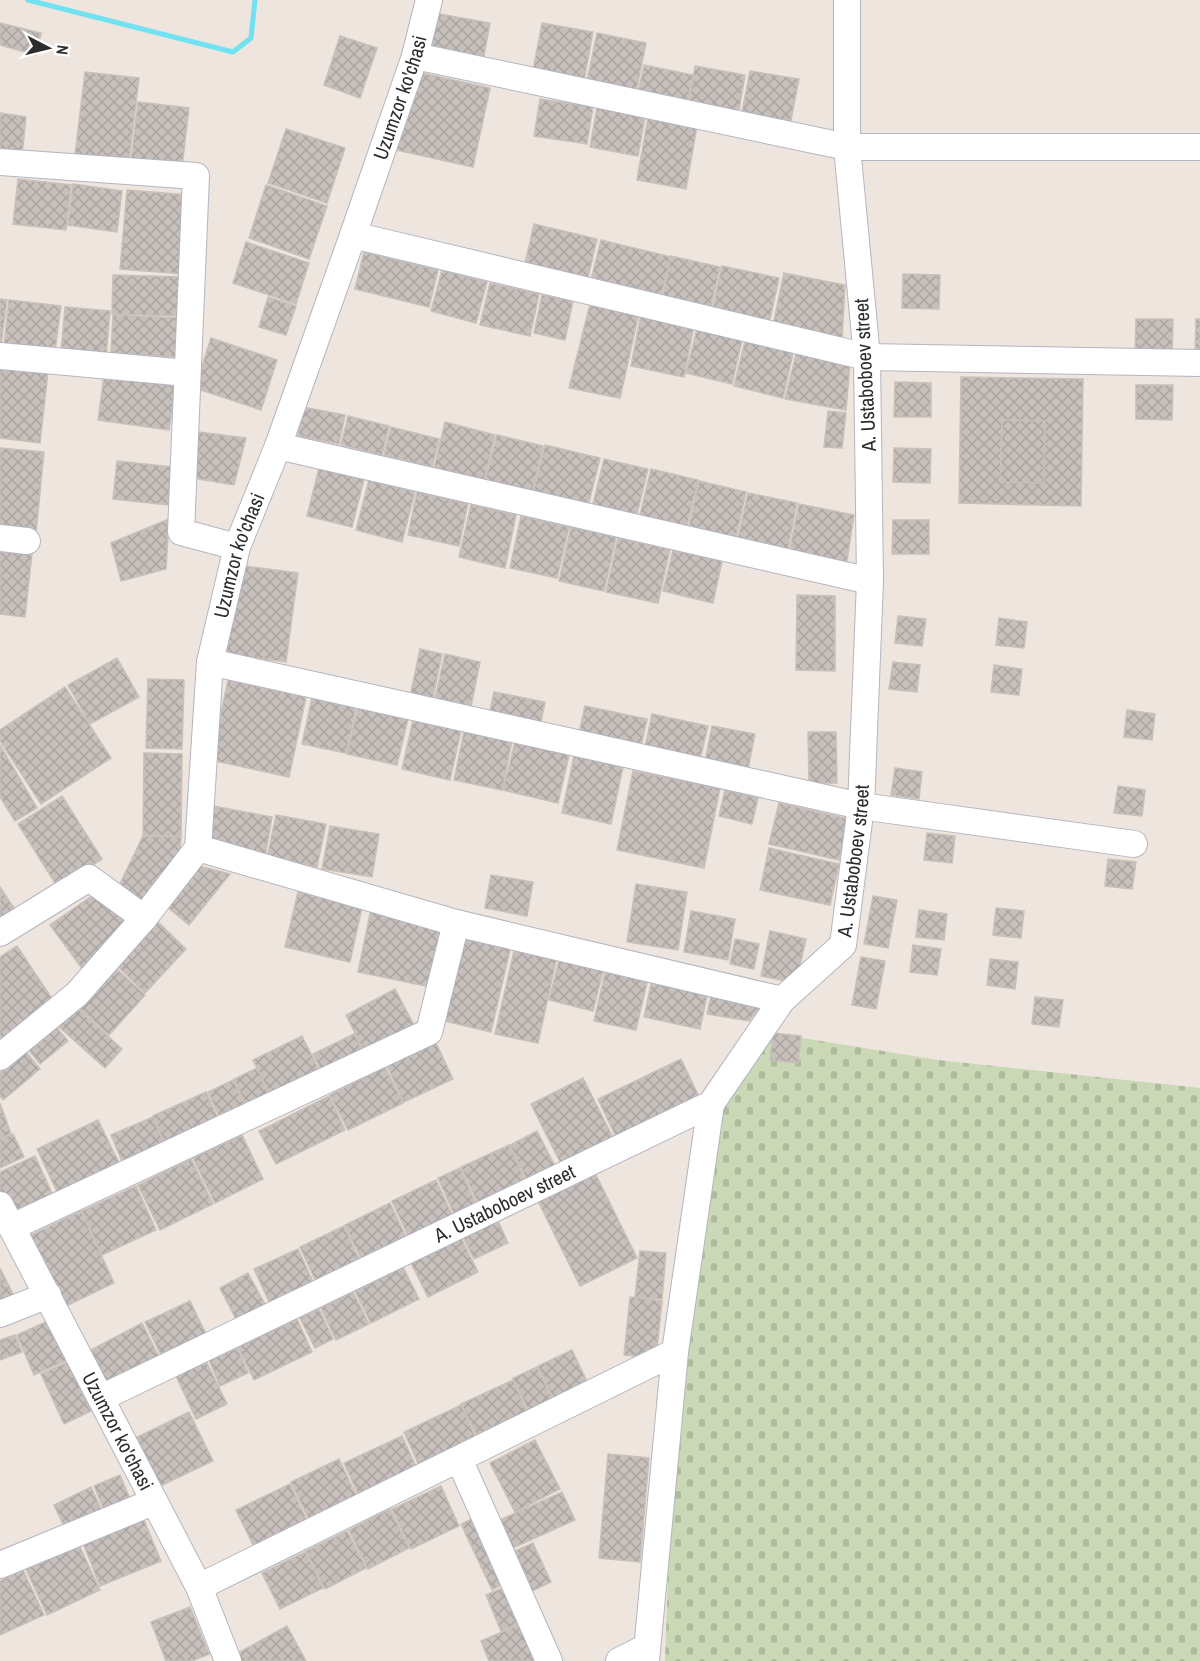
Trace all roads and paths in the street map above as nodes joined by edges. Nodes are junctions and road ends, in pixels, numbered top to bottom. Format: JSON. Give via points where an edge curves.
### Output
{"nodes":[{"id":1,"x":429,"y":0,"type":"edge"},
{"id":2,"x":847,"y":0,"type":"edge"},
{"id":3,"x":415,"y":56,"type":"junction"},
{"id":4,"x":847,"y":147,"type":"junction"},
{"id":5,"x":1200,"y":147,"type":"edge"},
{"id":6,"x":0,"y":162,"type":"edge"},
{"id":7,"x":353,"y":235,"type":"junction"},
{"id":8,"x":0,"y":356,"type":"edge"},
{"id":9,"x":867,"y":357,"type":"junction"},
{"id":10,"x":1200,"y":363,"type":"edge"},
{"id":11,"x":187,"y":373,"type":"junction"},
{"id":12,"x":278,"y":446,"type":"junction"},
{"id":13,"x":0,"y":538,"type":"edge"},
{"id":14,"x":27,"y":541,"type":"dead end"},
{"id":15,"x":237,"y":547,"type":"junction"},
{"id":16,"x":870,"y":581,"type":"junction"},
{"id":17,"x":210,"y":662,"type":"junction"},
{"id":18,"x":861,"y":806,"type":"junction"},
{"id":19,"x":1134,"y":844,"type":"dead end"},
{"id":20,"x":198,"y":848,"type":"junction"},
{"id":21,"x":144,"y":918,"type":"junction"},
{"id":22,"x":456,"y":923,"type":"junction"},
{"id":23,"x":0,"y":933,"type":"edge"},
{"id":24,"x":782,"y":1000,"type":"junction"},
{"id":25,"x":0,"y":1057,"type":"edge"},
{"id":26,"x":711,"y":1104,"type":"junction"},
{"id":27,"x":6,"y":1216,"type":"edge"},
{"id":28,"x":48,"y":1296,"type":"junction"},
{"id":29,"x":0,"y":1314,"type":"edge"},
{"id":30,"x":675,"y":1352,"type":"junction"},
{"id":31,"x":101,"y":1398,"type":"junction"},
{"id":32,"x":459,"y":1459,"type":"junction"},
{"id":33,"x":153,"y":1502,"type":"junction"},
{"id":34,"x":0,"y":1565,"type":"edge"},
{"id":35,"x":199,"y":1587,"type":"junction"},
{"id":36,"x":647,"y":1654,"type":"edge"},
{"id":37,"x":228,"y":1661,"type":"edge"},
{"id":38,"x":549,"y":1661,"type":"edge"},
{"id":39,"x":619,"y":1661,"type":"edge"}],
"edges":[{"from":1,"to":3,"type":"street","name":"Uzumzor ko'chasi"},
{"from":2,"to":4,"type":"street","name":"A. Ustaboboev street"},
{"from":3,"to":4,"type":"street"},
{"from":3,"to":7,"type":"street","name":"Uzumzor ko'chasi"},
{"from":4,"to":5,"type":"street"},
{"from":4,"to":9,"type":"street","name":"A. Ustaboboev street"},
{"from":6,"to":11,"type":"street","via":[[196,176]]},
{"from":7,"to":9,"type":"street"},
{"from":7,"to":12,"type":"street","name":"Uzumzor ko'chasi"},
{"from":8,"to":11,"type":"street"},
{"from":9,"to":10,"type":"street"},
{"from":9,"to":16,"type":"street","name":"A. Ustaboboev street"},
{"from":11,"to":15,"type":"street","via":[[181,532]]},
{"from":12,"to":15,"type":"street","name":"Uzumzor ko'chasi"},
{"from":12,"to":16,"type":"street"},
{"from":13,"to":14,"type":"street"},
{"from":15,"to":17,"type":"street","name":"Uzumzor ko'chasi"},
{"from":16,"to":18,"type":"street","name":"A. Ustaboboev street"},
{"from":17,"to":18,"type":"street"},
{"from":17,"to":20,"type":"street","name":"Uzumzor ko'chasi"},
{"from":18,"to":19,"type":"street"},
{"from":18,"to":24,"type":"street","name":"A. Ustaboboev street","via":[[843,945]]},
{"from":20,"to":21,"type":"street"},
{"from":20,"to":22,"type":"street"},
{"from":21,"to":23,"type":"street","via":[[89,878]]},
{"from":21,"to":25,"type":"street","via":[[77,994]]},
{"from":22,"to":24,"type":"street"},
{"from":22,"to":27,"type":"street","via":[[429,1032]]},
{"from":24,"to":26,"type":"street","name":"A. Ustaboboev street"},
{"from":26,"to":30,"type":"street"},
{"from":26,"to":31,"type":"street","name":"A. Ustaboboev street"},
{"from":27,"to":28,"type":"street","name":"Uzumzor ko'chasi"},
{"from":28,"to":29,"type":"street"},
{"from":28,"to":31,"type":"street","name":"Uzumzor ko'chasi"},
{"from":30,"to":32,"type":"street"},
{"from":30,"to":36,"type":"street"},
{"from":31,"to":33,"type":"street","name":"Uzumzor ko'chasi"},
{"from":32,"to":35,"type":"street"},
{"from":32,"to":38,"type":"street"},
{"from":33,"to":34,"type":"street"},
{"from":33,"to":35,"type":"street","name":"Uzumzor ko'chasi"},
{"from":35,"to":37,"type":"street","name":"Uzumzor ko'chasi"},
{"from":36,"to":39,"type":"street"}]}
